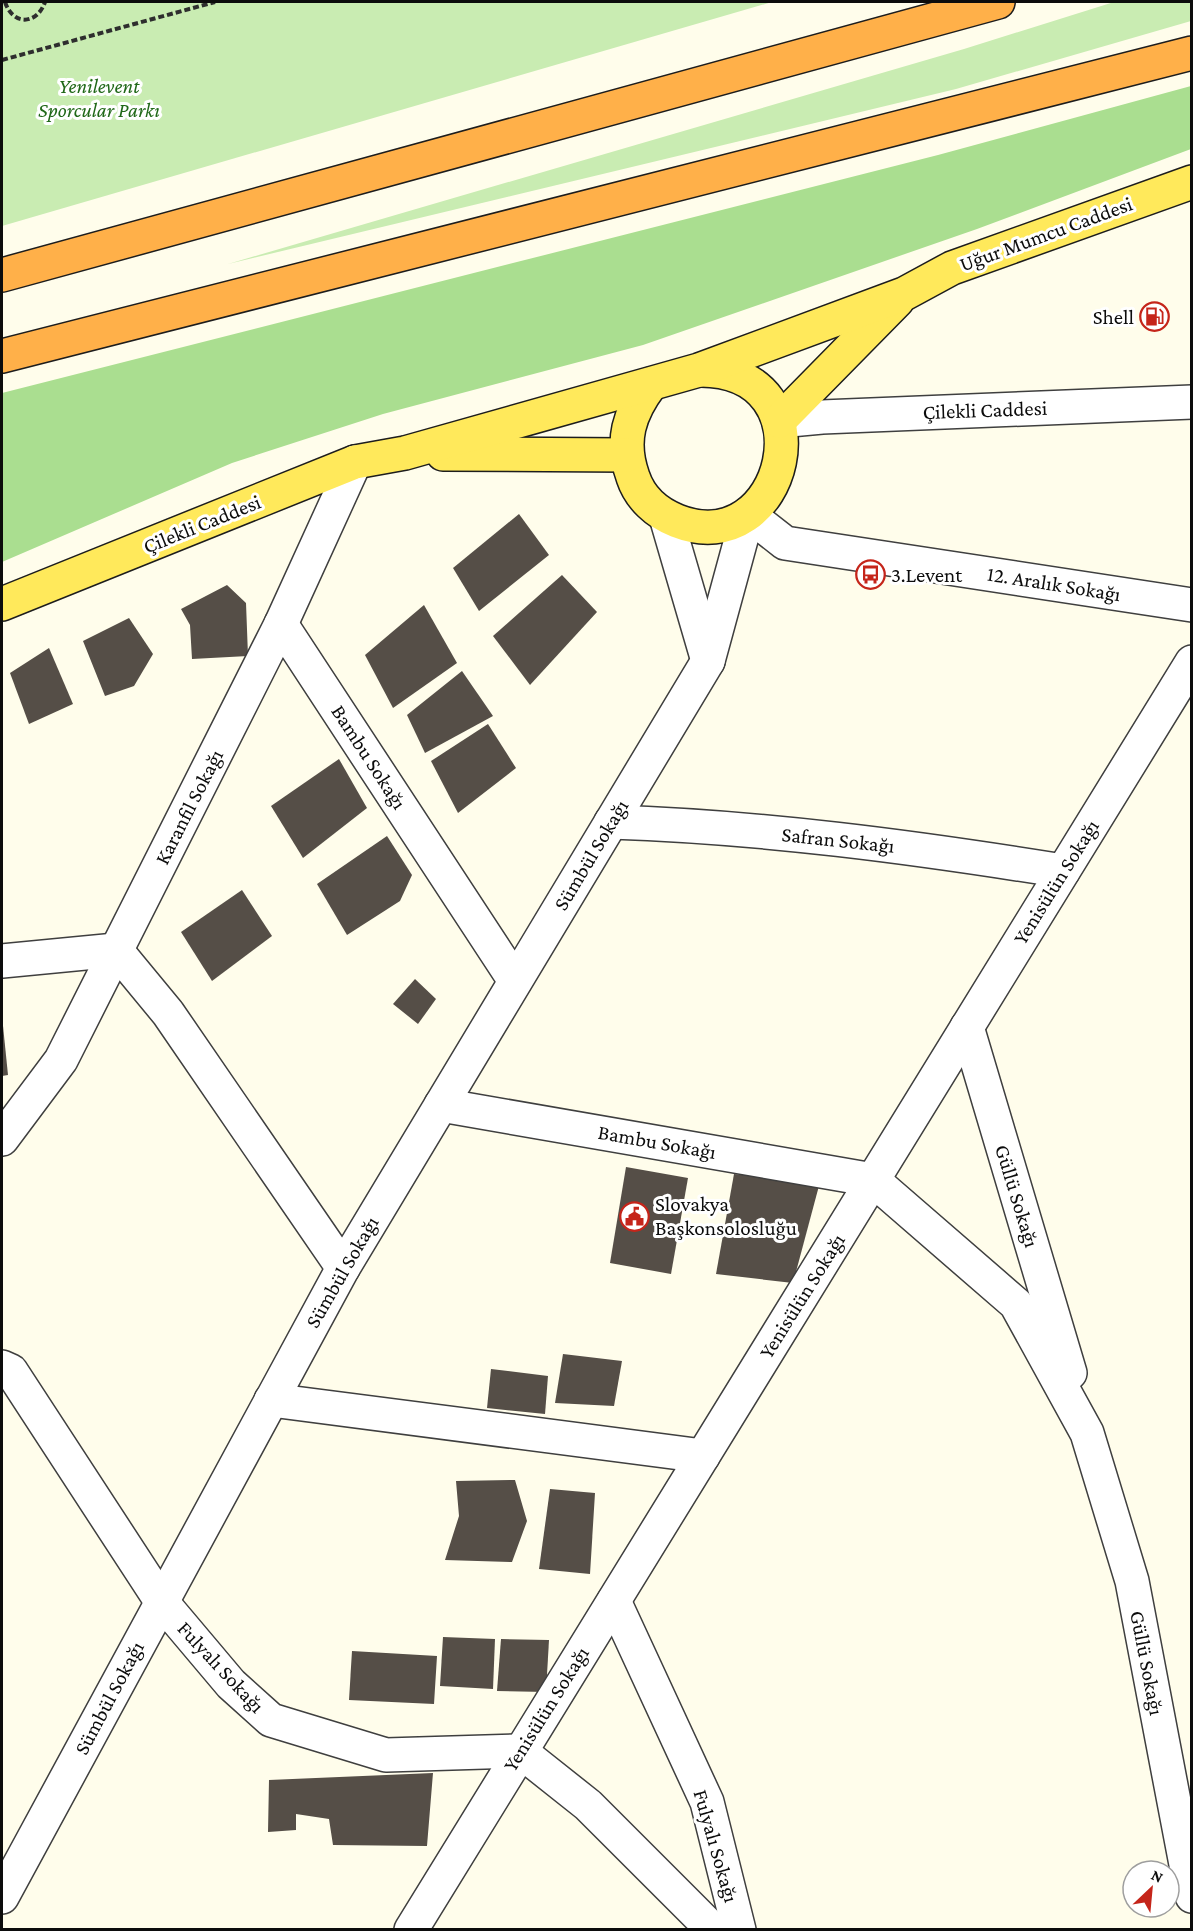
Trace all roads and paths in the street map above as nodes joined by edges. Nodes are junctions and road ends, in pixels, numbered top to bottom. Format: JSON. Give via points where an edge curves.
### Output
{"nodes":[{"id":1,"x":5,"y":2,"type":"edge"},
{"id":2,"x":45,"y":2,"type":"edge"},
{"id":3,"x":215,"y":2,"type":"edge"},
{"id":4,"x":998,"y":2,"type":"edge"},
{"id":5,"x":1191,"y":53,"type":"edge"},
{"id":6,"x":2,"y":60,"type":"edge"},
{"id":7,"x":1191,"y":182,"type":"edge"},
{"id":8,"x":2,"y":275,"type":"edge"},
{"id":9,"x":904,"y":294,"type":"junction"},
{"id":10,"x":2,"y":356,"type":"edge"},
{"id":11,"x":699,"y":370,"type":"junction"},
{"id":12,"x":651,"y":384,"type":"junction"},
{"id":13,"x":1191,"y":402,"type":"edge"},
{"id":14,"x":778,"y":421,"type":"junction"},
{"id":15,"x":405,"y":453,"type":"junction"},
{"id":16,"x":627,"y":455,"type":"junction"},
{"id":17,"x":355,"y":462,"type":"junction"},
{"id":18,"x":748,"y":514,"type":"junction"},
{"id":19,"x":666,"y":517,"type":"junction"},
{"id":20,"x":2,"y":604,"type":"edge"},
{"id":21,"x":1191,"y":605,"type":"edge"},
{"id":22,"x":281,"y":624,"type":"junction"},
{"id":23,"x":708,"y":661,"type":"junction"},
{"id":24,"x":1191,"y":662,"type":"edge"},
{"id":25,"x":611,"y":822,"type":"junction"},
{"id":26,"x":1063,"y":871,"type":"junction"},
{"id":27,"x":116,"y":950,"type":"junction"},
{"id":28,"x":2,"y":961,"type":"edge"},
{"id":29,"x":515,"y":981,"type":"junction"},
{"id":30,"x":967,"y":1027,"type":"junction"},
{"id":31,"x":441,"y":1105,"type":"junction"},
{"id":32,"x":2,"y":1139,"type":"edge"},
{"id":33,"x":873,"y":1180,"type":"junction"},
{"id":34,"x":343,"y":1268,"type":"junction"},
{"id":35,"x":5,"y":1364,"type":"edge"},
{"id":36,"x":271,"y":1400,"type":"junction"},
{"id":37,"x":1088,"y":1433,"type":"junction"},
{"id":38,"x":703,"y":1456,"type":"junction"},
{"id":39,"x":161,"y":1601,"type":"junction"},
{"id":40,"x":614,"y":1601,"type":"junction"},
{"id":41,"x":520,"y":1751,"type":"junction"},
{"id":42,"x":1191,"y":1896,"type":"edge"},
{"id":43,"x":2,"y":1897,"type":"edge"},
{"id":44,"x":411,"y":1929,"type":"edge"},
{"id":45,"x":713,"y":1929,"type":"edge"},
{"id":46,"x":739,"y":1929,"type":"edge"}],
"edges":[{"from":1,"to":2,"type":"path","via":[[13,16],[23,21],[33,20]]},
{"from":3,"to":6,"type":"path"},
{"from":4,"to":8,"type":"highway"},
{"from":5,"to":10,"type":"highway"},
{"from":7,"to":9,"type":"main road","name":"Uğur Mumcu Caddesi","via":[[952,268]]},
{"from":9,"to":11,"type":"main road","name":"Uğur Mumcu Caddesi"},
{"from":9,"to":14,"type":"main road","name":"Uğur Mumcu Caddesi"},
{"from":11,"to":12,"type":"main road","name":"Çilekli Caddesi"},
{"from":11,"to":14,"type":"main road","via":[[719,370],[749,381],[773,404]]},
{"from":12,"to":15,"type":"main road","name":"Çilekli Caddesi"},
{"from":12,"to":16,"type":"main road","via":[[636,404],[626,437]]},
{"from":13,"to":14,"type":"street","name":"Çilekli Caddesi"},
{"from":14,"to":18,"type":"main road","via":[[782,450],[779,469],[772,488]]},
{"from":15,"to":16,"type":"main road","name":"Çilekli Caddesi"},
{"from":15,"to":17,"type":"main road","name":"Çilekli Caddesi"},
{"from":16,"to":19,"type":"main road","via":[[635,484]]},
{"from":17,"to":20,"type":"main road","name":"Çilekli Caddesi"},
{"from":17,"to":22,"type":"street","name":"Karanfil Sokağı"},
{"from":18,"to":19,"type":"main road","via":[[735,521],[702,527]]},
{"from":18,"to":21,"type":"street","name":"12. Aralık Sokağı","via":[[785,543]]},
{"from":18,"to":23,"type":"street","name":"Sümbül Sokağı"},
{"from":19,"to":23,"type":"street"},
{"from":22,"to":27,"type":"street","name":"Karanfil Sokağı"},
{"from":22,"to":29,"type":"street","name":"Bambu Sokağı"},
{"from":23,"to":25,"type":"street","name":"Sümbül Sokağı"},
{"from":24,"to":26,"type":"street","name":"Yenisülün Sokağı"},
{"from":25,"to":26,"type":"street","name":"Safran Sokağı","via":[[679,824],[935,850]]},
{"from":25,"to":29,"type":"street","name":"Sümbül Sokağı"},
{"from":26,"to":30,"type":"street","name":"Yenisülün Sokağı"},
{"from":27,"to":28,"type":"street"},
{"from":27,"to":32,"type":"street","name":"Karanfil Sokağı","via":[[61,1060]]},
{"from":27,"to":34,"type":"street","via":[[168,1013]]},
{"from":29,"to":31,"type":"street","name":"Sümbül Sokağı"},
{"from":30,"to":33,"type":"street","name":"Yenisülün Sokağı"},
{"from":30,"to":37,"type":"street","name":"Güllü Sokağı"},
{"from":31,"to":33,"type":"street","name":"Bambu Sokağı"},
{"from":31,"to":34,"type":"street","name":"Sümbül Sokağı"},
{"from":33,"to":37,"type":"street","name":"Güllü Sokağı","via":[[1016,1304]]},
{"from":33,"to":38,"type":"street","name":"Yenisülün Sokağı"},
{"from":34,"to":36,"type":"street","name":"Sümbül Sokağı"},
{"from":35,"to":39,"type":"street","name":"Fulyalı Sokağı"},
{"from":36,"to":38,"type":"street"},
{"from":36,"to":39,"type":"street","name":"Sümbül Sokağı"},
{"from":37,"to":42,"type":"street","name":"Güllü Sokağı","via":[[1132,1581]]},
{"from":38,"to":40,"type":"street","name":"Yenisülün Sokağı"},
{"from":39,"to":41,"type":"street","name":"Fulyalı Sokağı","via":[[231,1684],[272,1720],[386,1755]]},
{"from":39,"to":43,"type":"street","name":"Sümbül Sokağı"},
{"from":40,"to":41,"type":"street","name":"Yenisülün Sokağı"},
{"from":40,"to":46,"type":"street","name":"Fulyalı Sokağı","via":[[707,1802]]},
{"from":41,"to":44,"type":"street","name":"Yenisülün Sokağı"},
{"from":41,"to":45,"type":"street","name":"Fulyalı Sokağı","via":[[588,1806]]}]}
